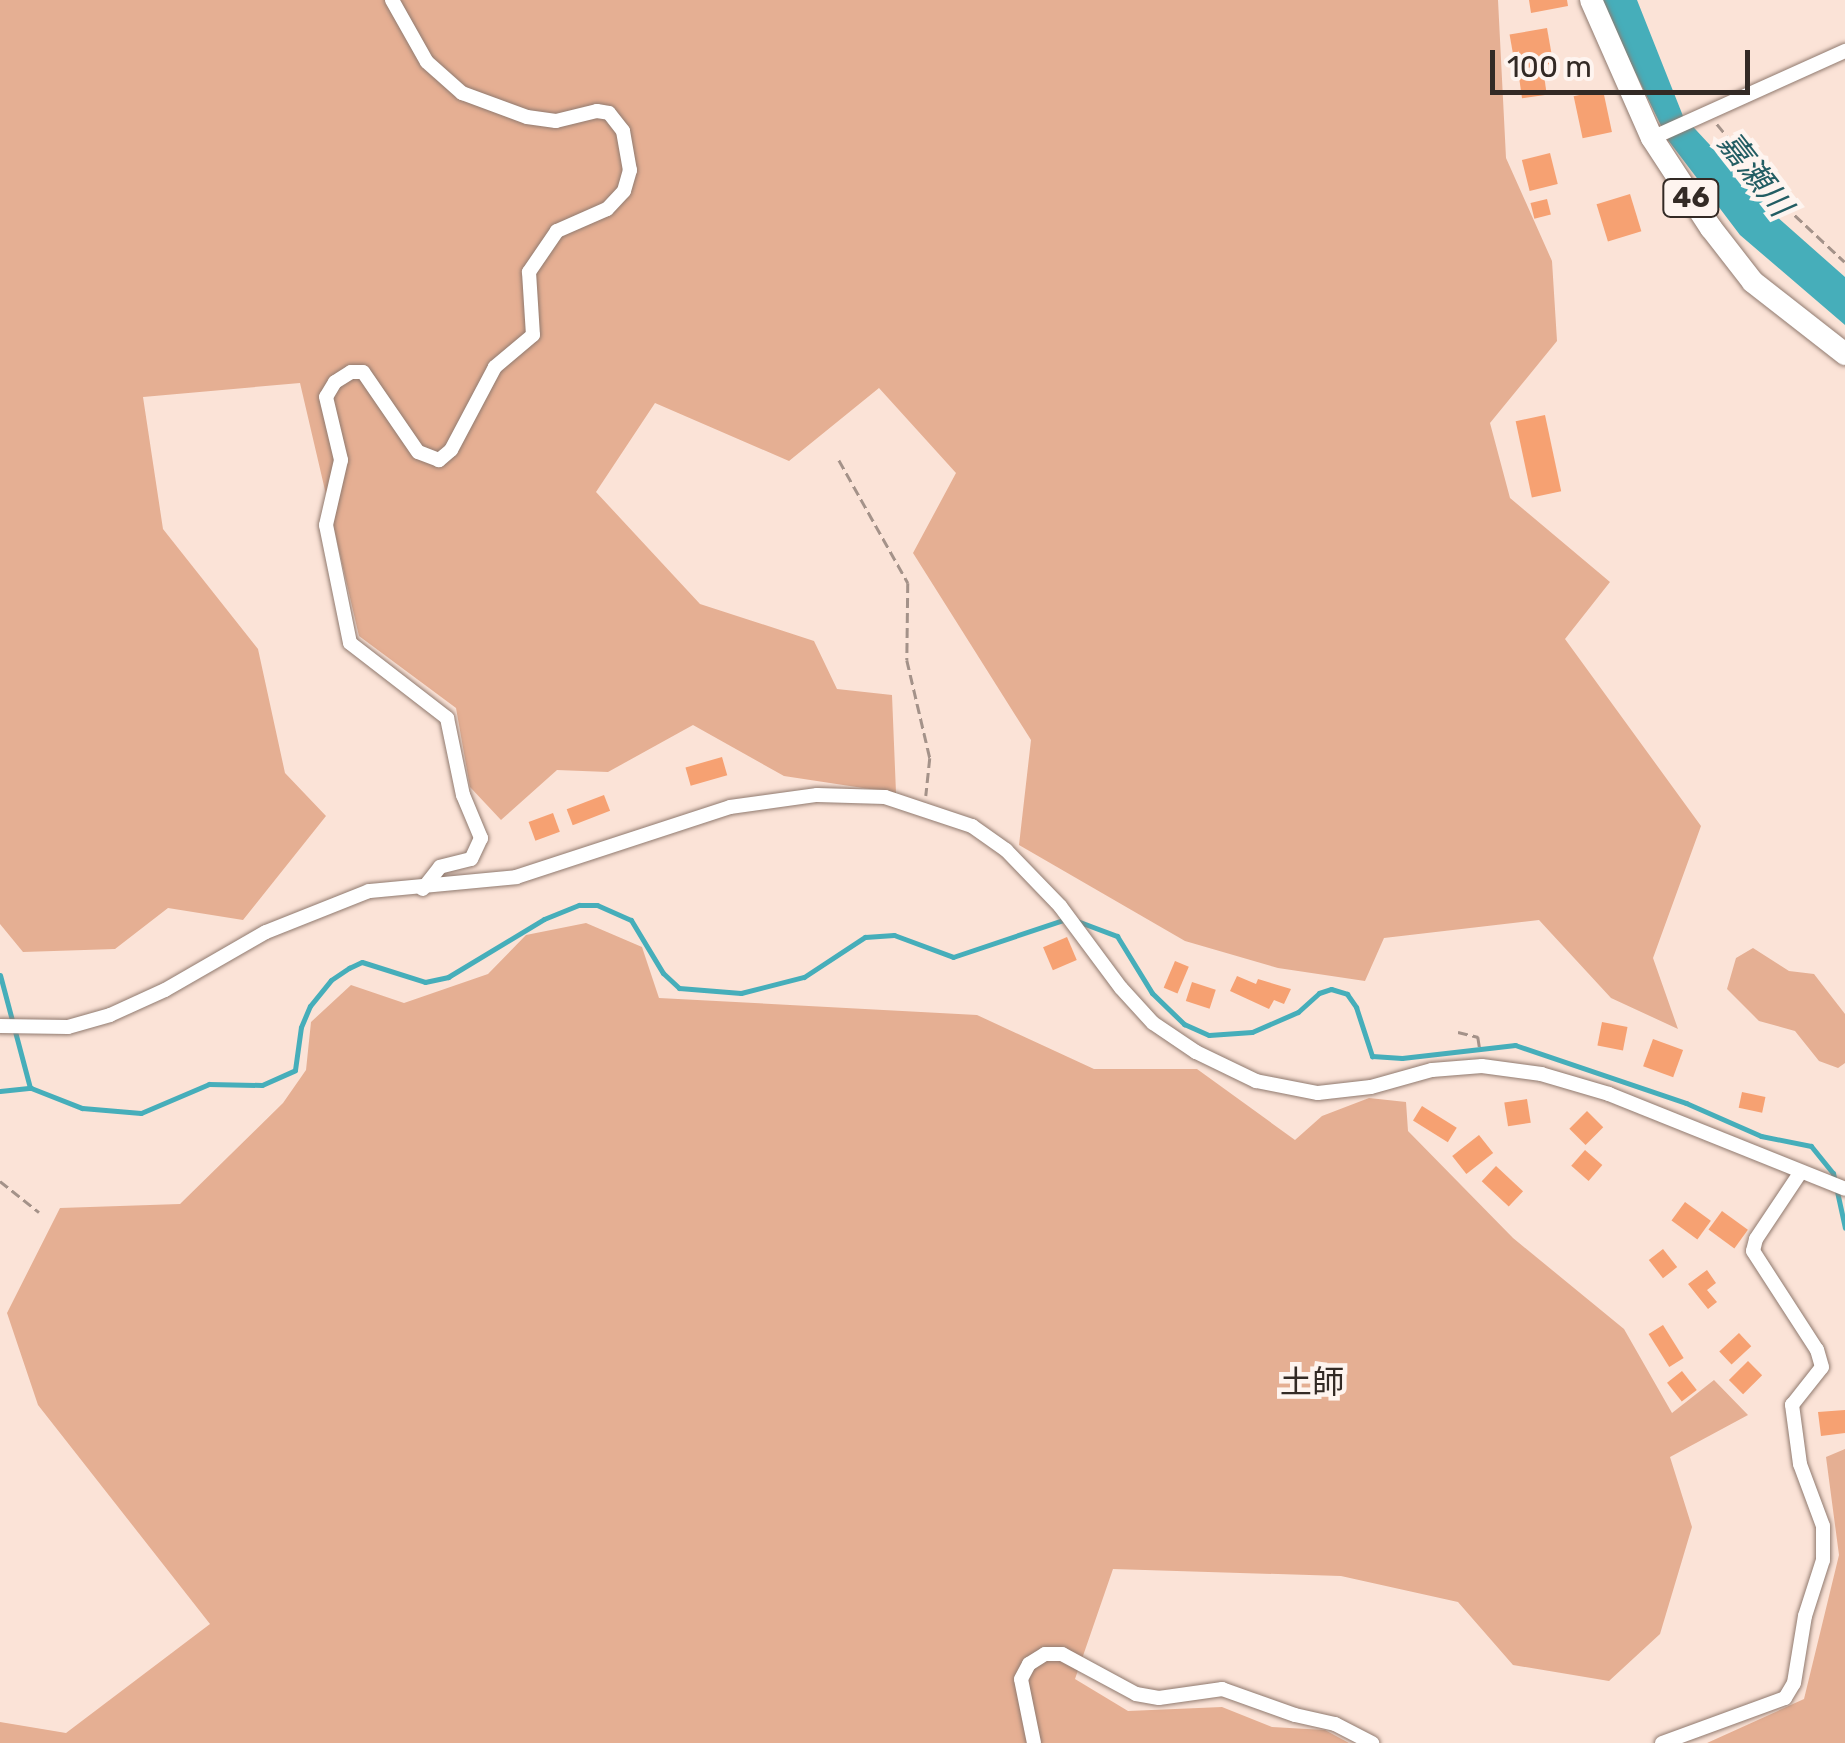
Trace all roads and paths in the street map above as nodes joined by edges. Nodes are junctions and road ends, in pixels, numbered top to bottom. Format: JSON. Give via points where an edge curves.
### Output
{"nodes":[{"id":1,"x":392,"y":0,"type":"edge"},
{"id":2,"x":1591,"y":0,"type":"edge"},
{"id":3,"x":1845,"y":51,"type":"edge"},
{"id":4,"x":1702,"y":113,"type":"junction"},
{"id":5,"x":1652,"y":138,"type":"junction"},
{"id":6,"x":1845,"y":262,"type":"edge"},
{"id":7,"x":1845,"y":354,"type":"edge"},
{"id":8,"x":839,"y":460,"type":"dead end"},
{"id":9,"x":925,"y":808,"type":"junction"},
{"id":10,"x":423,"y":888,"type":"junction"},
{"id":11,"x":0,"y":1026,"type":"edge"},
{"id":12,"x":1458,"y":1032,"type":"dead end"},
{"id":13,"x":1478,"y":1037,"type":"dead end"},
{"id":14,"x":1805,"y":1175,"type":"junction"},
{"id":15,"x":0,"y":1181,"type":"edge"},
{"id":16,"x":1845,"y":1190,"type":"edge"},
{"id":17,"x":39,"y":1212,"type":"dead end"},
{"id":18,"x":1034,"y":1743,"type":"edge"},
{"id":19,"x":1372,"y":1743,"type":"edge"},
{"id":20,"x":1662,"y":1743,"type":"edge"}],
"edges":[{"from":1,"to":10,"type":"street","via":[[428,62],[462,94],[527,118],[610,113],[623,130],[630,170],[624,191],[607,209],[557,231],[529,272],[533,335],[495,367],[451,450],[438,460],[406,439],[363,372],[335,382],[326,397],[342,460],[326,525],[350,643],[447,718],[463,795],[481,838],[471,859],[440,867]]},
{"from":2,"to":5,"type":"main road","number":"46"},
{"from":3,"to":4,"type":"street"},
{"from":4,"to":5,"type":"street"},
{"from":4,"to":6,"type":"path","via":[[1784,206]]},
{"from":5,"to":7,"type":"main road","number":"46","via":[[1753,282]]},
{"from":8,"to":9,"type":"path","via":[[908,583],[907,660],[930,758]]},
{"from":9,"to":10,"type":"street","via":[[885,796],[817,795],[730,807],[516,877]]},
{"from":9,"to":14,"type":"street","via":[[972,826],[1006,850],[1153,1023],[1256,1081],[1318,1092],[1432,1070],[1482,1066],[1541,1074],[1609,1094]]},
{"from":10,"to":11,"type":"street","via":[[326,904],[110,1016],[68,1027]]},
{"from":12,"to":13,"type":"path"},
{"from":14,"to":16,"type":"street"},
{"from":14,"to":20,"type":"street","via":[[1753,1251],[1822,1367],[1792,1405],[1800,1464],[1823,1526],[1823,1560],[1794,1683],[1785,1698]]},
{"from":15,"to":17,"type":"path"},
{"from":18,"to":19,"type":"street","via":[[1022,1679],[1029,1664],[1045,1654],[1062,1654],[1136,1694],[1160,1698],[1222,1690],[1336,1724]]}]}
